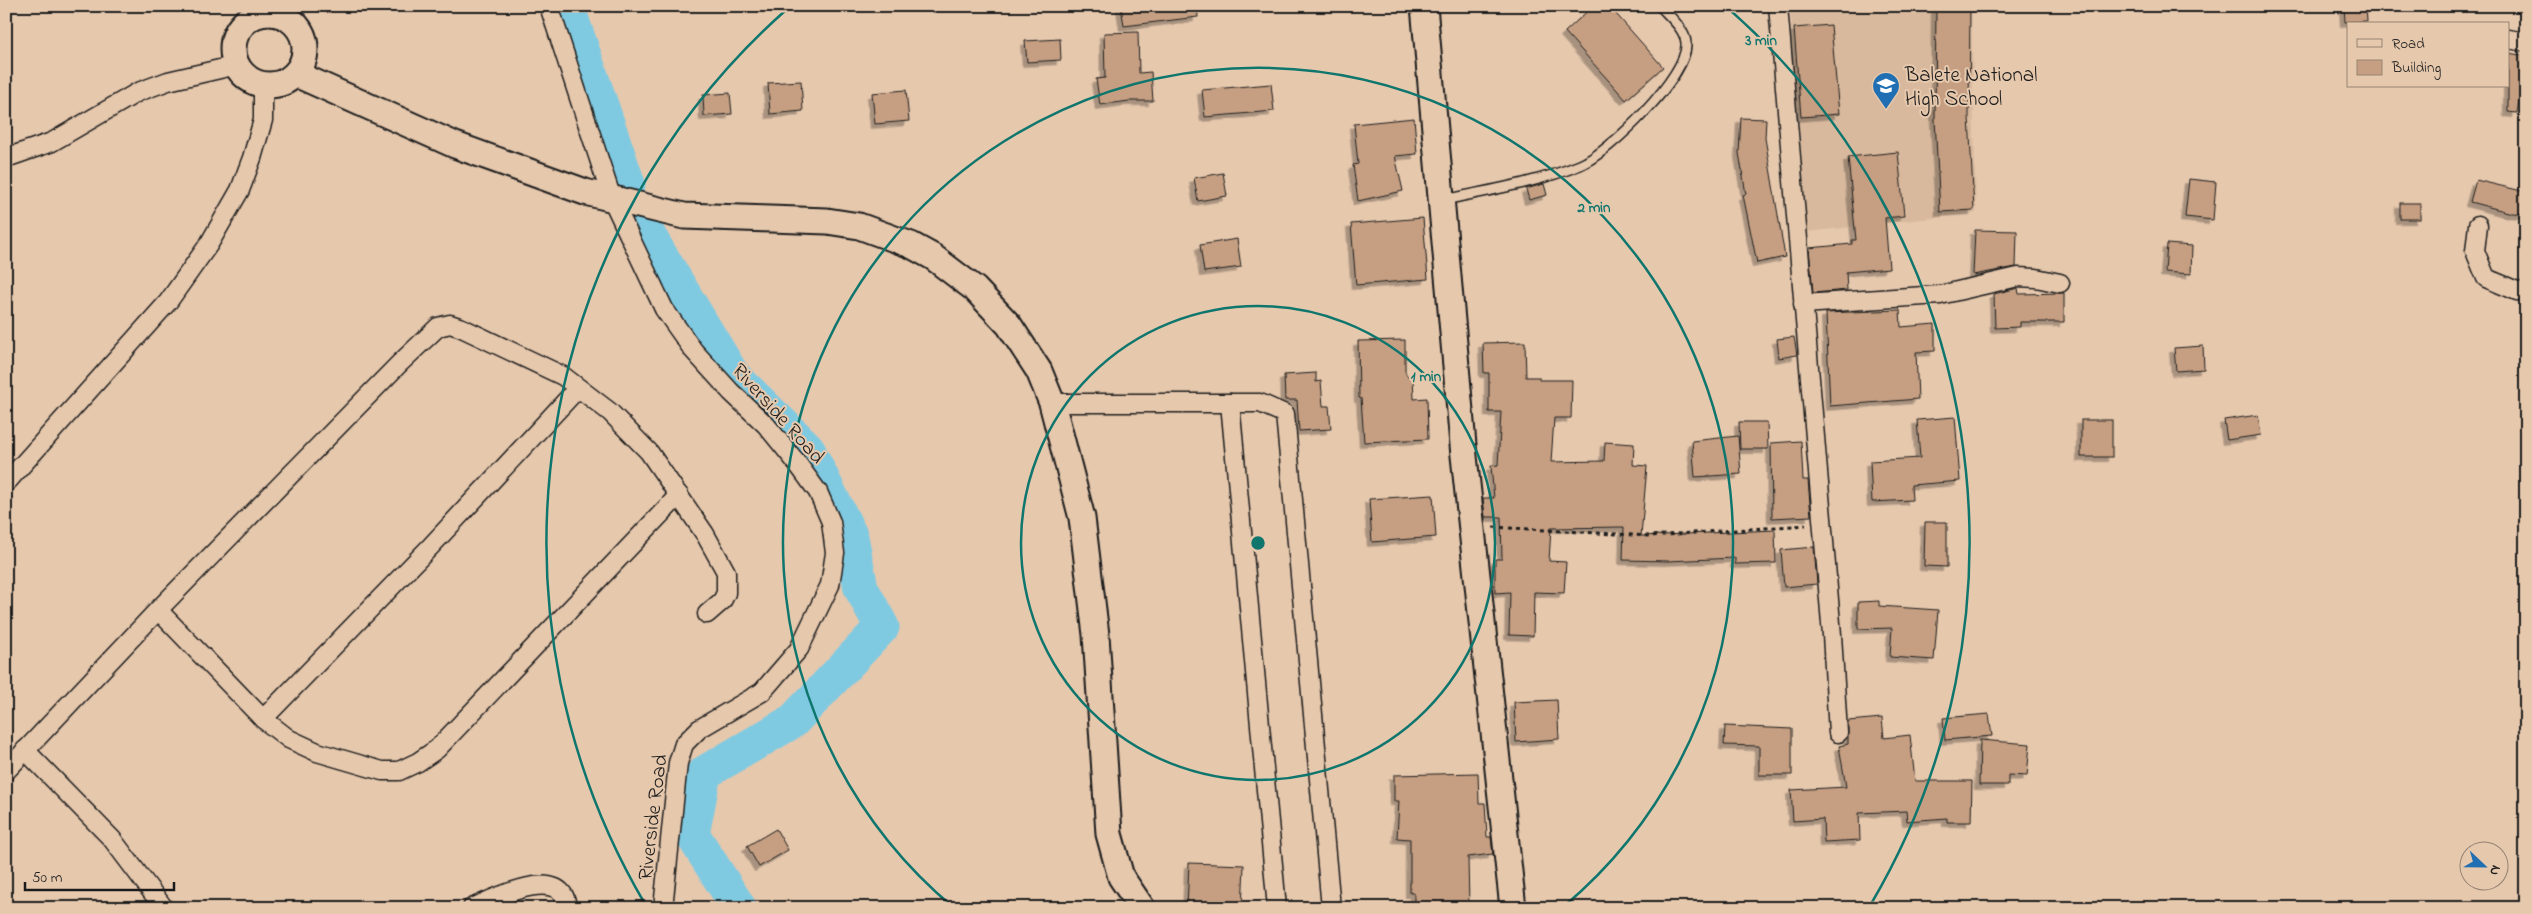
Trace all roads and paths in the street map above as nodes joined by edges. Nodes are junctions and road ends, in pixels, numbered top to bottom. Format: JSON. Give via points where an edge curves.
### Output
{"nodes":[{"id":1,"x":549,"y":6,"type":"edge"},
{"id":2,"x":1424,"y":6,"type":"edge"},
{"id":3,"x":1660,"y":6,"type":"edge"},
{"id":4,"x":1778,"y":6,"type":"edge"},
{"id":5,"x":275,"y":9,"type":"edge"},
{"id":6,"x":2510,"y":40,"type":"edge"},
{"id":7,"x":2526,"y":42,"type":"edge"},
{"id":8,"x":236,"y":65,"type":"junction"},
{"id":9,"x":296,"y":74,"type":"junction"},
{"id":10,"x":263,"y":85,"type":"junction"},
{"id":11,"x":6,"y":158,"type":"edge"},
{"id":12,"x":612,"y":199,"type":"junction"},
{"id":13,"x":1441,"y":200,"type":"junction"},
{"id":14,"x":2478,"y":226,"type":"dead end"},
{"id":15,"x":2060,"y":283,"type":"dead end"},
{"id":16,"x":2526,"y":292,"type":"edge"},
{"id":17,"x":1803,"y":304,"type":"junction"},
{"id":18,"x":578,"y":388,"type":"junction"},
{"id":19,"x":1052,"y":403,"type":"junction"},
{"id":20,"x":1230,"y":403,"type":"junction"},
{"id":21,"x":6,"y":483,"type":"edge"},
{"id":22,"x":679,"y":495,"type":"junction"},
{"id":23,"x":1821,"y":524,"type":"junction"},
{"id":24,"x":1472,"y":526,"type":"junction"},
{"id":25,"x":158,"y":610,"type":"junction"},
{"id":26,"x":707,"y":614,"type":"dead end"},
{"id":27,"x":263,"y":719,"type":"junction"},
{"id":28,"x":1838,"y":733,"type":"dead end"},
{"id":29,"x":25,"y":750,"type":"junction"},
{"id":30,"x":6,"y":770,"type":"edge"},
{"id":31,"x":164,"y":908,"type":"edge"},
{"id":32,"x":472,"y":908,"type":"edge"},
{"id":33,"x":567,"y":908,"type":"edge"},
{"id":34,"x":663,"y":908,"type":"edge"},
{"id":35,"x":1142,"y":908,"type":"edge"},
{"id":36,"x":1277,"y":908,"type":"edge"},
{"id":37,"x":1331,"y":908,"type":"edge"},
{"id":38,"x":1513,"y":908,"type":"edge"}],
"edges":[{"from":1,"to":12,"type":"street","name":"Riverside Road"},
{"from":2,"to":13,"type":"street"},
{"from":3,"to":13,"type":"lane","via":[[1686,40],[1686,52],[1647,111],[1627,131],[1582,164],[1541,179]]},
{"from":4,"to":17,"type":"street"},
{"from":5,"to":8,"type":"street","via":[[257,14],[241,25],[233,42]]},
{"from":5,"to":9,"type":"street","via":[[298,25],[306,50]]},
{"from":6,"to":7,"type":"street"},
{"from":8,"to":10,"type":"street","via":[[246,77]]},
{"from":8,"to":11,"type":"street","via":[[168,81],[138,92],[52,142]]},
{"from":9,"to":10,"type":"street","via":[[280,84]]},
{"from":9,"to":12,"type":"street","via":[[455,145]]},
{"from":10,"to":21,"type":"street","via":[[263,120],[252,158],[240,190],[217,231],[168,302]]},
{"from":12,"to":19,"type":"street","via":[[684,216],[828,221],[859,226],[911,245],[960,276],[1009,325],[1039,371]]},
{"from":12,"to":34,"type":"street","name":"Riverside Road","via":[[664,308],[693,350],[766,425],[818,492],[832,522],[835,553],[830,585],[799,649],[762,692],[704,726],[684,744],[678,763]]},
{"from":13,"to":24,"type":"street"},
{"from":14,"to":16,"type":"street","via":[[2475,251],[2486,278]]},
{"from":15,"to":17,"type":"street","via":[[2018,278],[1940,295]]},
{"from":17,"to":23,"type":"street"},
{"from":18,"to":22,"type":"street","via":[[610,412],[649,452]]},
{"from":18,"to":25,"type":"street","via":[[563,376],[462,328],[450,324],[438,327]]},
{"from":18,"to":27,"type":"street"},
{"from":19,"to":20,"type":"street"},
{"from":19,"to":35,"type":"street","via":[[1082,518],[1096,635],[1109,834],[1121,877]]},
{"from":20,"to":36,"type":"street"},
{"from":20,"to":37,"type":"street","via":[[1260,403],[1285,414]]},
{"from":22,"to":26,"type":"street","via":[[726,572],[726,593]]},
{"from":22,"to":27,"type":"street","via":[[437,749],[418,762],[399,771],[382,772],[367,768],[289,739]]},
{"from":23,"to":24,"type":"path","via":[[1650,536]]},
{"from":23,"to":28,"type":"street"},
{"from":24,"to":38,"type":"street"},
{"from":25,"to":27,"type":"street"},
{"from":25,"to":29,"type":"street"},
{"from":29,"to":30,"type":"street"},
{"from":29,"to":31,"type":"street","via":[[112,840]]},
{"from":32,"to":33,"type":"street","via":[[519,887],[551,886],[561,892]]}]}
